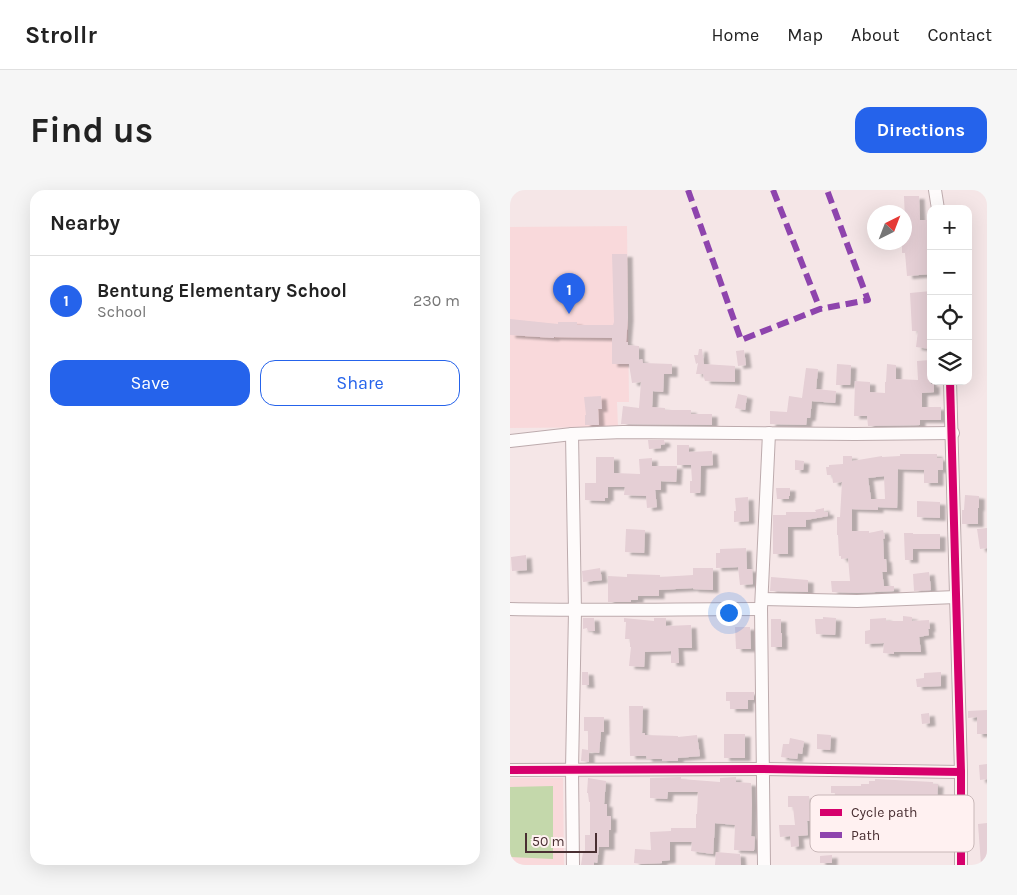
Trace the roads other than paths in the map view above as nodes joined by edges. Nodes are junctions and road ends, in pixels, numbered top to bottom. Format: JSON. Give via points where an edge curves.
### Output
{"nodes":[{"id":1,"x":935,"y":190,"type":"edge"},
{"id":2,"x":937,"y":205,"type":"edge"},
{"id":3,"x":950,"y":385,"type":"edge"},
{"id":4,"x":769,"y":433,"type":"junction"},
{"id":5,"x":953,"y":433,"type":"junction"},
{"id":6,"x":572,"y":434,"type":"junction"},
{"id":7,"x":510,"y":441,"type":"edge"},
{"id":8,"x":956,"y":597,"type":"junction"},
{"id":9,"x":761,"y":604,"type":"junction"},
{"id":10,"x":510,"y":610,"type":"edge"},
{"id":11,"x":574,"y":611,"type":"junction"},
{"id":12,"x":763,"y":768,"type":"junction"},
{"id":13,"x":572,"y":769,"type":"junction"},
{"id":14,"x":510,"y":770,"type":"edge"},
{"id":15,"x":962,"y":772,"type":"junction"},
{"id":16,"x":962,"y":795,"type":"edge"},
{"id":17,"x":961,"y":852,"type":"edge"},
{"id":18,"x":573,"y":865,"type":"edge"},
{"id":19,"x":764,"y":865,"type":"edge"},
{"id":20,"x":961,"y":865,"type":"edge"}],
"edges":[{"from":1,"to":2,"type":"street"},
{"from":3,"to":5,"type":"street"},
{"from":4,"to":5,"type":"street"},
{"from":4,"to":6,"type":"street"},
{"from":4,"to":9,"type":"street"},
{"from":5,"to":8,"type":"street"},
{"from":6,"to":7,"type":"street"},
{"from":6,"to":11,"type":"street"},
{"from":8,"to":9,"type":"street"},
{"from":8,"to":15,"type":"street"},
{"from":9,"to":11,"type":"street"},
{"from":9,"to":12,"type":"street"},
{"from":10,"to":11,"type":"street"},
{"from":11,"to":13,"type":"street"},
{"from":12,"to":13,"type":"street"},
{"from":12,"to":15,"type":"street"},
{"from":12,"to":19,"type":"street"},
{"from":13,"to":14,"type":"street"},
{"from":13,"to":18,"type":"street"},
{"from":15,"to":16,"type":"street"},
{"from":17,"to":20,"type":"street"}]}
